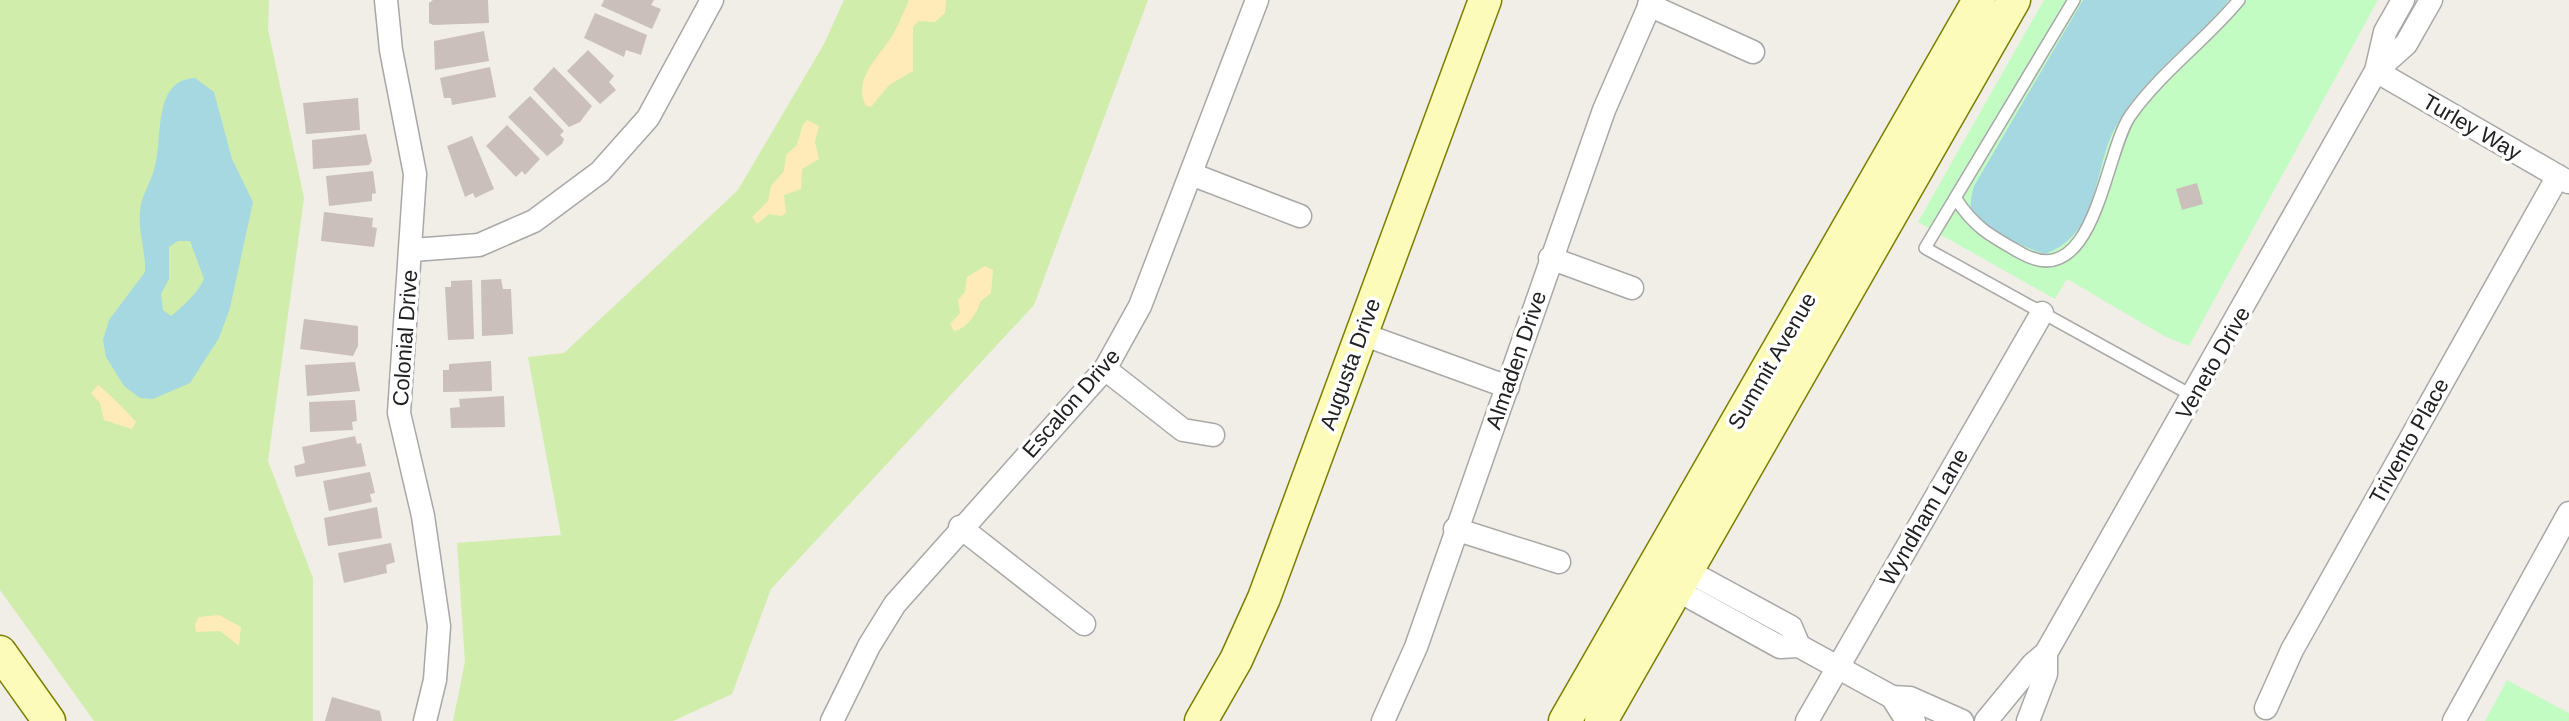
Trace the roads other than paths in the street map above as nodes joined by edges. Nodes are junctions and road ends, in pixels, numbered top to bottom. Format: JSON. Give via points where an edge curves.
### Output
{"nodes":[{"id":1,"x":386,"y":0,"type":"edge"},
{"id":2,"x":712,"y":0,"type":"edge"},
{"id":3,"x":1257,"y":0,"type":"edge"},
{"id":4,"x":1485,"y":0,"type":"edge"},
{"id":5,"x":1979,"y":0,"type":"edge"},
{"id":6,"x":2014,"y":0,"type":"edge"},
{"id":7,"x":2074,"y":0,"type":"edge"},
{"id":8,"x":2239,"y":0,"type":"edge"},
{"id":9,"x":2403,"y":0,"type":"edge"},
{"id":10,"x":2431,"y":0,"type":"edge"},
{"id":11,"x":1650,"y":3,"type":"edge"},
{"id":12,"x":1753,"y":52,"type":"dead end"},
{"id":13,"x":2376,"y":71,"type":"junction"},
{"id":14,"x":1191,"y":174,"type":"junction"},
{"id":15,"x":2563,"y":179,"type":"edge"},
{"id":16,"x":1956,"y":199,"type":"junction"},
{"id":17,"x":1300,"y":216,"type":"dead end"},
{"id":18,"x":413,"y":250,"type":"junction"},
{"id":19,"x":1550,"y":258,"type":"junction"},
{"id":20,"x":1632,"y":288,"type":"dead end"},
{"id":21,"x":2042,"y":313,"type":"junction"},
{"id":22,"x":1362,"y":334,"type":"junction"},
{"id":23,"x":1105,"y":369,"type":"junction"},
{"id":24,"x":1508,"y":387,"type":"junction"},
{"id":25,"x":2193,"y":397,"type":"junction"},
{"id":26,"x":1213,"y":435,"type":"dead end"},
{"id":27,"x":2569,"y":513,"type":"edge"},
{"id":28,"x":960,"y":527,"type":"junction"},
{"id":29,"x":1455,"y":529,"type":"junction"},
{"id":30,"x":1559,"y":562,"type":"dead end"},
{"id":31,"x":1682,"y":580,"type":"junction"},
{"id":32,"x":1084,"y":624,"type":"dead end"},
{"id":33,"x":0,"y":652,"type":"edge"},
{"id":34,"x":2046,"y":653,"type":"junction"},
{"id":35,"x":1838,"y":667,"type":"junction"},
{"id":36,"x":1892,"y":697,"type":"junction"},
{"id":37,"x":2266,"y":708,"type":"dead end"},
{"id":38,"x":840,"y":718,"type":"edge"},
{"id":39,"x":49,"y":721,"type":"edge"},
{"id":40,"x":425,"y":721,"type":"edge"},
{"id":41,"x":1201,"y":721,"type":"edge"},
{"id":42,"x":1383,"y":721,"type":"edge"},
{"id":43,"x":1565,"y":721,"type":"edge"},
{"id":44,"x":1601,"y":721,"type":"edge"},
{"id":45,"x":1807,"y":721,"type":"edge"},
{"id":46,"x":1914,"y":721,"type":"edge"},
{"id":47,"x":1962,"y":721,"type":"edge"},
{"id":48,"x":1986,"y":721,"type":"edge"},
{"id":49,"x":2028,"y":721,"type":"edge"},
{"id":50,"x":2454,"y":721,"type":"edge"}],
"edges":[{"from":1,"to":18,"type":"street","name":"Colonial Drive","via":[[415,174]]},
{"from":2,"to":18,"type":"street","via":[[648,118],[600,172],[534,221],[479,245]]},
{"from":3,"to":14,"type":"street","name":"Escalon Drive"},
{"from":4,"to":22,"type":"main road","name":"Augusta Drive"},
{"from":5,"to":43,"type":"main road","name":"Summit Avenue"},
{"from":6,"to":31,"type":"main road","name":"Summit Avenue"},
{"from":7,"to":16,"type":"lane"},
{"from":8,"to":16,"type":"lane","via":[[2128,119],[2097,208],[2074,247],[2060,259],[2029,258],[1976,228]]},
{"from":9,"to":13,"type":"street","name":"Veneto Drive","via":[[2385,32]]},
{"from":10,"to":13,"type":"street","name":"Veneto Drive","via":[[2406,44]]},
{"from":11,"to":12,"type":"street"},
{"from":11,"to":19,"type":"street","name":"Almaden Drive"},
{"from":13,"to":15,"type":"street","name":"Turley Way"},
{"from":13,"to":25,"type":"street","name":"Veneto Drive"},
{"from":14,"to":17,"type":"street"},
{"from":14,"to":23,"type":"street","name":"Escalon Drive","via":[[1140,306]]},
{"from":15,"to":37,"type":"street","name":"Trivento Place","via":[[2292,650]]},
{"from":16,"to":21,"type":"lane","via":[[1925,248]]},
{"from":18,"to":40,"type":"street","name":"Colonial Drive","via":[[399,413],[423,516],[439,626]]},
{"from":19,"to":20,"type":"street"},
{"from":19,"to":24,"type":"street","name":"Almaden Drive"},
{"from":21,"to":25,"type":"lane"},
{"from":21,"to":35,"type":"street","name":"Wyndham Lane"},
{"from":22,"to":24,"type":"street"},
{"from":22,"to":41,"type":"main road","name":"Augusta Drive","via":[[1264,598]]},
{"from":23,"to":26,"type":"street","via":[[1183,430]]},
{"from":23,"to":28,"type":"street","name":"Escalon Drive"},
{"from":24,"to":29,"type":"street","name":"Almaden Drive"},
{"from":25,"to":34,"type":"street","name":"Veneto Drive"},
{"from":27,"to":50,"type":"street"},
{"from":28,"to":32,"type":"street"},
{"from":28,"to":38,"type":"street","name":"Escalon Drive","via":[[889,613]]},
{"from":29,"to":30,"type":"street"},
{"from":29,"to":42,"type":"street","name":"Almaden Drive","via":[[1416,647]]},
{"from":31,"to":35,"type":"street","via":[[1780,647],[1799,646]]},
{"from":31,"to":44,"type":"main road","name":"Summit Avenue"},
{"from":33,"to":39,"type":"main road"},
{"from":34,"to":48,"type":"street","name":"Veneto Drive"},
{"from":34,"to":49,"type":"street","name":"Veneto Drive","via":[[2046,674]]},
{"from":35,"to":36,"type":"street"},
{"from":35,"to":45,"type":"street","name":"Wyndham Lane"},
{"from":36,"to":46,"type":"street"},
{"from":36,"to":47,"type":"street","via":[[1910,698]]}]}
